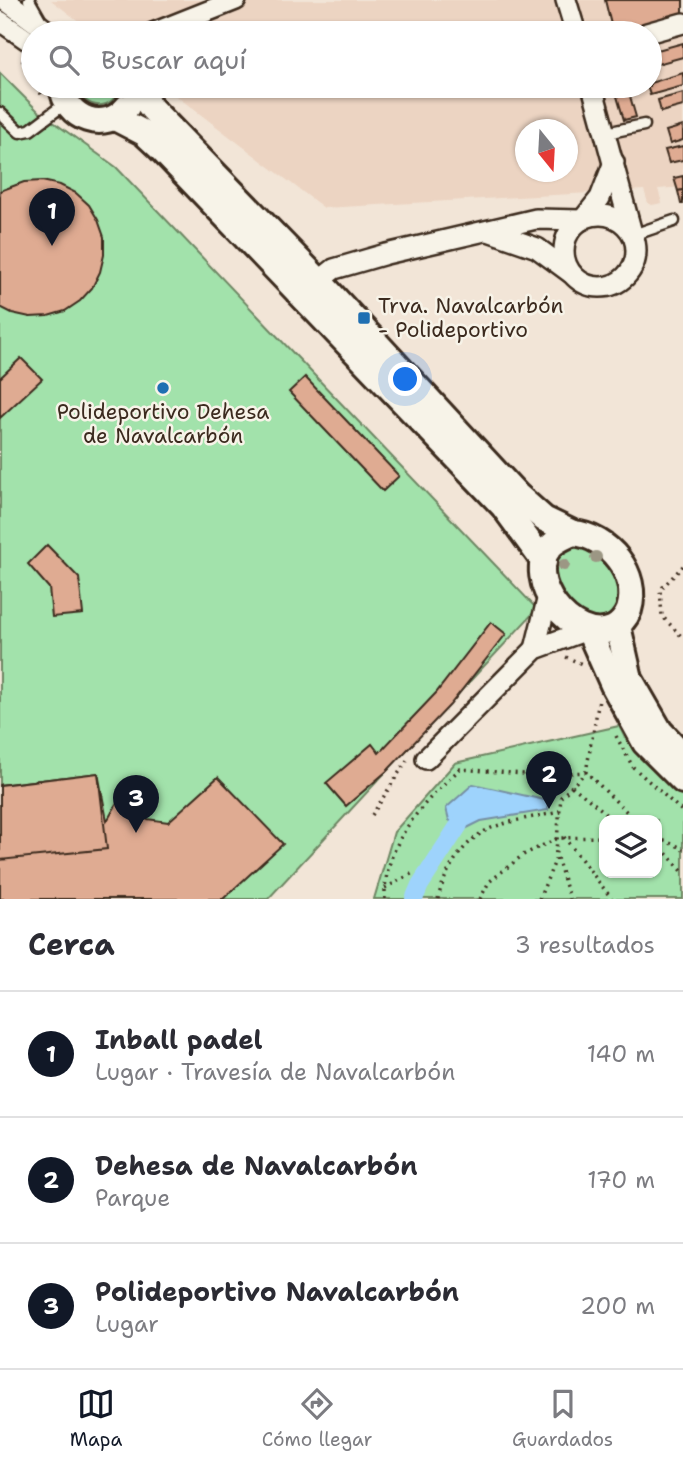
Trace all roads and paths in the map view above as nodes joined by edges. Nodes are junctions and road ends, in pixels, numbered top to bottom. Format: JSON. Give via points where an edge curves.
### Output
{"nodes":[{"id":1,"x":5,"y":0,"type":"edge"},
{"id":2,"x":29,"y":0,"type":"edge"},
{"id":3,"x":236,"y":0,"type":"edge"},
{"id":4,"x":566,"y":0,"type":"edge"},
{"id":5,"x":0,"y":21,"type":"edge"},
{"id":6,"x":28,"y":21,"type":"edge"},
{"id":7,"x":38,"y":21,"type":"edge"},
{"id":8,"x":185,"y":21,"type":"edge"},
{"id":9,"x":572,"y":21,"type":"edge"},
{"id":10,"x":683,"y":23,"type":"edge"},
{"id":11,"x":21,"y":28,"type":"edge"},
{"id":12,"x":662,"y":29,"type":"edge"},
{"id":13,"x":132,"y":98,"type":"edge"},
{"id":14,"x":144,"y":98,"type":"edge"},
{"id":15,"x":596,"y":98,"type":"edge"},
{"id":16,"x":59,"y":102,"type":"edge"},
{"id":17,"x":0,"y":113,"type":"edge"},
{"id":18,"x":115,"y":118,"type":"junction"},
{"id":19,"x":644,"y":125,"type":"dead end"},
{"id":20,"x":606,"y":133,"type":"junction"},
{"id":21,"x":614,"y":162,"type":"junction"},
{"id":22,"x":583,"y":219,"type":"junction"},
{"id":23,"x":674,"y":221,"type":"dead end"},
{"id":24,"x":488,"y":231,"type":"junction"},
{"id":25,"x":632,"y":234,"type":"junction"},
{"id":26,"x":571,"y":273,"type":"junction"},
{"id":27,"x":319,"y":281,"type":"junction"},
{"id":28,"x":573,"y":533,"type":"junction"},
{"id":29,"x":544,"y":562,"type":"junction"},
{"id":30,"x":683,"y":566,"type":"edge"},
{"id":31,"x":548,"y":596,"type":"junction"},
{"id":32,"x":618,"y":626,"type":"junction"},
{"id":33,"x":588,"y":631,"type":"junction"},
{"id":34,"x":683,"y":638,"type":"edge"},
{"id":35,"x":535,"y":649,"type":"junction"},
{"id":36,"x":585,"y":666,"type":"dead end"},
{"id":37,"x":601,"y":692,"type":"dead end"},
{"id":38,"x":420,"y":755,"type":"joint"},
{"id":39,"x":683,"y":755,"type":"edge"},
{"id":40,"x":586,"y":772,"type":"junction"},
{"id":41,"x":683,"y":781,"type":"edge"},
{"id":42,"x":572,"y":786,"type":"junction"},
{"id":43,"x":560,"y":812,"type":"junction"},
{"id":44,"x":372,"y":815,"type":"dead end"},
{"id":45,"x":606,"y":815,"type":"edge"},
{"id":46,"x":630,"y":815,"type":"edge"},
{"id":47,"x":558,"y":830,"type":"junction"},
{"id":48,"x":599,"y":837,"type":"edge"},
{"id":49,"x":558,"y":838,"type":"junction"},
{"id":50,"x":564,"y":838,"type":"junction"},
{"id":51,"x":662,"y":842,"type":"edge"},
{"id":52,"x":662,"y":846,"type":"edge"},
{"id":53,"x":683,"y":850,"type":"edge"},
{"id":54,"x":556,"y":856,"type":"junction"},
{"id":55,"x":415,"y":872,"type":"dead end"},
{"id":56,"x":683,"y":872,"type":"edge"},
{"id":57,"x":385,"y":888,"type":"junction"},
{"id":58,"x":385,"y":899,"type":"edge"},
{"id":59,"x":438,"y":899,"type":"edge"},
{"id":60,"x":480,"y":899,"type":"edge"},
{"id":61,"x":539,"y":899,"type":"edge"},
{"id":62,"x":570,"y":899,"type":"edge"},
{"id":63,"x":612,"y":899,"type":"edge"}],
"edges":[{"from":1,"to":6,"type":"street"},
{"from":2,"to":7,"type":"lane"},
{"from":3,"to":8,"type":"street"},
{"from":4,"to":9,"type":"street"},
{"from":5,"to":11,"type":"street"},
{"from":10,"to":12,"type":"street"},
{"from":13,"to":18,"type":"street"},
{"from":14,"to":27,"type":"street"},
{"from":15,"to":20,"type":"street"},
{"from":16,"to":17,"type":"lane","via":[[30,130],[20,132]]},
{"from":16,"to":18,"type":"street","via":[[93,122]]},
{"from":18,"to":29,"type":"street","via":[[159,147],[503,506]]},
{"from":19,"to":20,"type":"lane"},
{"from":20,"to":21,"type":"street"},
{"from":21,"to":22,"type":"street","via":[[600,198]]},
{"from":21,"to":25,"type":"street"},
{"from":22,"to":24,"type":"street","via":[[536,219]]},
{"from":22,"to":25,"type":"street","via":[[601,215],[618,220]]},
{"from":22,"to":26,"type":"street","via":[[571,229],[564,244],[564,259]]},
{"from":23,"to":25,"type":"lane"},
{"from":24,"to":26,"type":"street","via":[[537,248]]},
{"from":24,"to":27,"type":"street","via":[[334,269]]},
{"from":25,"to":26,"type":"street","via":[[637,252],[631,271],[616,284],[599,288],[582,283]]},
{"from":27,"to":28,"type":"street","via":[[517,495],[544,519]]},
{"from":28,"to":29,"type":"street","via":[[548,549]]},
{"from":28,"to":32,"type":"street","via":[[587,534],[608,546],[627,575],[628,612]]},
{"from":29,"to":31,"type":"street"},
{"from":30,"to":34,"type":"path","via":[[660,590],[662,616]]},
{"from":31,"to":33,"type":"street","via":[[560,613]]},
{"from":31,"to":35,"type":"street"},
{"from":32,"to":33,"type":"street","via":[[602,633]]},
{"from":32,"to":39,"type":"street","via":[[630,679],[660,731]]},
{"from":33,"to":35,"type":"street"},
{"from":33,"to":41,"type":"street","via":[[645,743]]},
{"from":35,"to":36,"type":"path","via":[[546,663],[567,657]]},
{"from":35,"to":38,"type":"street"},
{"from":37,"to":40,"type":"path"},
{"from":38,"to":44,"type":"path","via":[[406,761]]},
{"from":40,"to":42,"type":"path"},
{"from":40,"to":46,"type":"path"},
{"from":40,"to":57,"type":"path","via":[[537,775],[460,769],[405,830],[388,864]]},
{"from":42,"to":43,"type":"path","via":[[561,797]]},
{"from":42,"to":45,"type":"path"},
{"from":43,"to":47,"type":"path"},
{"from":43,"to":59,"type":"path","via":[[490,828],[468,842]]},
{"from":47,"to":49,"type":"path"},
{"from":47,"to":50,"type":"path"},
{"from":48,"to":50,"type":"path"},
{"from":49,"to":50,"type":"path"},
{"from":49,"to":54,"type":"path"},
{"from":49,"to":60,"type":"path","via":[[523,855],[489,882]]},
{"from":50,"to":63,"type":"path"},
{"from":51,"to":53,"type":"path"},
{"from":52,"to":56,"type":"path"},
{"from":54,"to":61,"type":"path"},
{"from":54,"to":62,"type":"path"},
{"from":55,"to":57,"type":"path"},
{"from":57,"to":58,"type":"path"}]}
